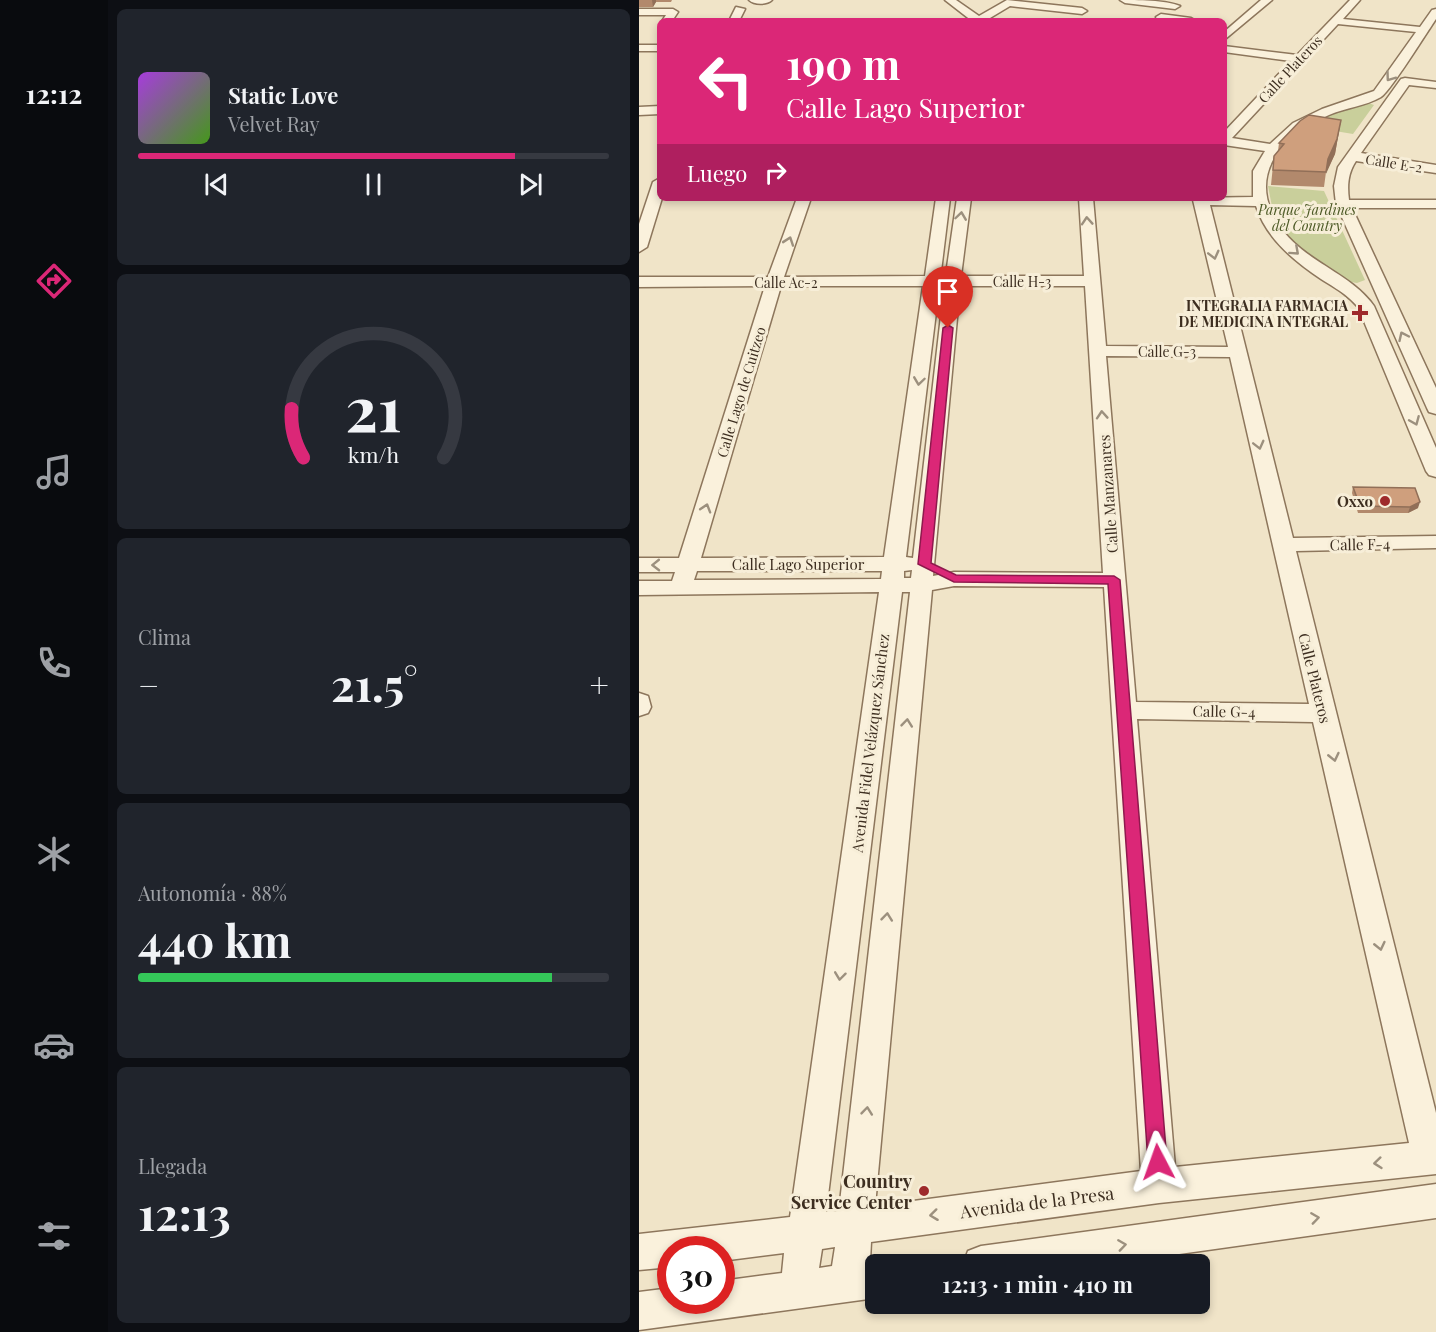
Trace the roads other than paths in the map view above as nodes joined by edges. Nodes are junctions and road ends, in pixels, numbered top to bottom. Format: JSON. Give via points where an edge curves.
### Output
{"nodes":[{"id":1,"x":754,"y":0,"type":"edge"},
{"id":2,"x":767,"y":0,"type":"edge"},
{"id":3,"x":936,"y":0,"type":"edge"},
{"id":4,"x":950,"y":0,"type":"edge"},
{"id":5,"x":1125,"y":0,"type":"edge"},
{"id":6,"x":1267,"y":0,"type":"edge"},
{"id":7,"x":1355,"y":0,"type":"edge"},
{"id":8,"x":1011,"y":1,"type":"edge"},
{"id":9,"x":1179,"y":3,"type":"edge"},
{"id":10,"x":740,"y":9,"type":"dead end"},
{"id":11,"x":639,"y":12,"type":"edge"},
{"id":12,"x":1436,"y":12,"type":"edge"},
{"id":13,"x":669,"y":18,"type":"edge"},
{"id":14,"x":736,"y":18,"type":"edge"},
{"id":15,"x":960,"y":18,"type":"edge"},
{"id":16,"x":976,"y":18,"type":"edge"},
{"id":17,"x":982,"y":18,"type":"edge"},
{"id":18,"x":1072,"y":18,"type":"edge"},
{"id":19,"x":1160,"y":18,"type":"edge"},
{"id":20,"x":1336,"y":21,"type":"junction"},
{"id":21,"x":1227,"y":26,"type":"edge"},
{"id":22,"x":1236,"y":27,"type":"junction"},
{"id":23,"x":1227,"y":34,"type":"edge"},
{"id":24,"x":1430,"y":38,"type":"edge"},
{"id":25,"x":639,"y":48,"type":"edge"},
{"id":26,"x":657,"y":48,"type":"edge"},
{"id":27,"x":1227,"y":49,"type":"edge"},
{"id":28,"x":1299,"y":59,"type":"junction"},
{"id":29,"x":1405,"y":81,"type":"junction"},
{"id":30,"x":1436,"y":85,"type":"edge"},
{"id":31,"x":1354,"y":102,"type":"junction"},
{"id":32,"x":1385,"y":110,"type":"junction"},
{"id":33,"x":639,"y":111,"type":"edge"},
{"id":34,"x":657,"y":111,"type":"edge"},
{"id":35,"x":1227,"y":137,"type":"edge"},
{"id":36,"x":1227,"y":140,"type":"edge"},
{"id":37,"x":1273,"y":148,"type":"junction"},
{"id":38,"x":1352,"y":156,"type":"junction"},
{"id":39,"x":1436,"y":169,"type":"edge"},
{"id":40,"x":657,"y":191,"type":"edge"},
{"id":41,"x":1227,"y":200,"type":"edge"},
{"id":42,"x":803,"y":201,"type":"edge"},
{"id":43,"x":943,"y":201,"type":"edge"},
{"id":44,"x":963,"y":201,"type":"edge"},
{"id":45,"x":1086,"y":201,"type":"edge"},
{"id":46,"x":1201,"y":201,"type":"edge"},
{"id":47,"x":1262,"y":202,"type":"junction"},
{"id":48,"x":1343,"y":204,"type":"junction"},
{"id":49,"x":1436,"y":204,"type":"edge"},
{"id":50,"x":947,"y":245,"type":"junction"},
{"id":51,"x":639,"y":247,"type":"edge"},
{"id":52,"x":1375,"y":275,"type":"junction"},
{"id":53,"x":943,"y":281,"type":"junction"},
{"id":54,"x":1092,"y":281,"type":"junction"},
{"id":55,"x":639,"y":282,"type":"edge"},
{"id":56,"x":774,"y":282,"type":"junction"},
{"id":57,"x":1340,"y":284,"type":"junction"},
{"id":58,"x":1097,"y":351,"type":"junction"},
{"id":59,"x":1237,"y":352,"type":"junction"},
{"id":60,"x":1402,"y":392,"type":"junction"},
{"id":61,"x":1432,"y":400,"type":"edge"},
{"id":62,"x":1436,"y":471,"type":"edge"},
{"id":63,"x":904,"y":492,"type":"junction"},
{"id":64,"x":932,"y":492,"type":"junction"},
{"id":65,"x":1436,"y":542,"type":"edge"},
{"id":66,"x":1283,"y":545,"type":"junction"},
{"id":67,"x":689,"y":564,"type":"junction"},
{"id":68,"x":639,"y":565,"type":"edge"},
{"id":69,"x":892,"y":575,"type":"junction"},
{"id":70,"x":923,"y":575,"type":"junction"},
{"id":71,"x":1114,"y":580,"type":"junction"},
{"id":72,"x":639,"y":588,"type":"edge"},
{"id":73,"x":681,"y":588,"type":"junction"},
{"id":74,"x":639,"y":702,"type":"edge"},
{"id":75,"x":639,"y":707,"type":"edge"},
{"id":76,"x":1124,"y":710,"type":"junction"},
{"id":77,"x":1324,"y":713,"type":"junction"},
{"id":78,"x":902,"y":769,"type":"junction"},
{"id":79,"x":867,"y":770,"type":"junction"},
{"id":80,"x":1433,"y":1157,"type":"edge"},
{"id":81,"x":1159,"y":1186,"type":"junction"},
{"id":82,"x":1436,"y":1201,"type":"edge"},
{"id":83,"x":855,"y":1226,"type":"junction"},
{"id":84,"x":806,"y":1233,"type":"junction"},
{"id":85,"x":639,"y":1252,"type":"edge"},
{"id":86,"x":1053,"y":1254,"type":"edge"},
{"id":87,"x":862,"y":1281,"type":"edge"},
{"id":88,"x":798,"y":1289,"type":"junction"},
{"id":89,"x":735,"y":1298,"type":"edge"},
{"id":90,"x":657,"y":1308,"type":"edge"},
{"id":91,"x":639,"y":1311,"type":"edge"}],
"edges":[{"from":1,"to":2,"type":"street"},
{"from":3,"to":15,"type":"street"},
{"from":4,"to":16,"type":"street"},
{"from":5,"to":9,"type":"street"},
{"from":6,"to":22,"type":"street"},
{"from":7,"to":20,"type":"street","name":"Calle Plateros"},
{"from":8,"to":17,"type":"street"},
{"from":8,"to":18,"type":"street","via":[[1086,9]]},
{"from":9,"to":19,"type":"street"},
{"from":10,"to":14,"type":"street"},
{"from":11,"to":13,"type":"street","via":[[673,12]]},
{"from":12,"to":24,"type":"street"},
{"from":20,"to":24,"type":"street"},
{"from":20,"to":28,"type":"street","name":"Calle Plateros"},
{"from":21,"to":22,"type":"street"},
{"from":22,"to":23,"type":"street"},
{"from":24,"to":29,"type":"street"},
{"from":24,"to":31,"type":"street","one_way":true,"via":[[1413,44],[1378,94]]},
{"from":25,"to":26,"type":"street"},
{"from":27,"to":28,"type":"street"},
{"from":28,"to":35,"type":"street","name":"Calle Plateros"},
{"from":29,"to":30,"type":"street"},
{"from":29,"to":32,"type":"street"},
{"from":31,"to":32,"type":"street","via":[[1378,104]]},
{"from":31,"to":37,"type":"street","via":[[1310,118]]},
{"from":32,"to":38,"type":"street"},
{"from":33,"to":34,"type":"street"},
{"from":36,"to":37,"type":"street"},
{"from":37,"to":47,"type":"street","via":[[1260,171]]},
{"from":38,"to":39,"type":"street","name":"Calle E-2"},
{"from":38,"to":48,"type":"street","via":[[1340,179]]},
{"from":40,"to":51,"type":"street"},
{"from":41,"to":47,"type":"street"},
{"from":56,"to":42,"type":"street","name":"Calle Lago de Cuitzeo","one_way":true},
{"from":43,"to":50,"type":"street","name":"Avenida Fidel Velázquez Sánchez"},
{"from":50,"to":44,"type":"street","name":"Avenida Fidel Velázquez Sánchez","one_way":true},
{"from":54,"to":45,"type":"street","name":"Calle Manzanares","one_way":true},
{"from":46,"to":59,"type":"street","name":"Calle Plateros","one_way":true},
{"from":47,"to":57,"type":"street","one_way":true,"via":[[1273,227],[1284,240]]},
{"from":48,"to":49,"type":"street"},
{"from":48,"to":52,"type":"street"},
{"from":50,"to":53,"type":"street","name":"Avenida Fidel Velázquez Sánchez"},
{"from":52,"to":57,"type":"street","via":[[1374,283],[1365,286]]},
{"from":61,"to":52,"type":"street","one_way":true},
{"from":53,"to":54,"type":"street","name":"Calle H-3"},
{"from":53,"to":56,"type":"street","name":"Calle Ac-2"},
{"from":53,"to":63,"type":"street","name":"Avenida Fidel Velázquez Sánchez","one_way":true},
{"from":53,"to":64,"type":"street","name":"Avenida Fidel Velázquez Sánchez"},
{"from":54,"to":58,"type":"street","name":"Calle Manzanares"},
{"from":55,"to":56,"type":"street","name":"Calle Ac-2"},
{"from":67,"to":56,"type":"street","name":"Calle Lago de Cuitzeo","one_way":true},
{"from":57,"to":60,"type":"street","via":[[1353,291],[1366,306]]},
{"from":58,"to":59,"type":"street","name":"Calle G-3"},
{"from":71,"to":58,"type":"street","name":"Calle Manzanares","one_way":true},
{"from":59,"to":66,"type":"street","name":"Calle Plateros","one_way":true},
{"from":60,"to":61,"type":"street"},
{"from":60,"to":62,"type":"street","one_way":true},
{"from":63,"to":64,"type":"street"},
{"from":63,"to":69,"type":"street","name":"Avenida Fidel Velázquez Sánchez"},
{"from":64,"to":70,"type":"street","name":"Avenida Fidel Velázquez Sánchez"},
{"from":65,"to":66,"type":"street","name":"Calle F-4"},
{"from":66,"to":77,"type":"street","name":"Calle Plateros"},
{"from":67,"to":68,"type":"street","name":"Calle Lago Superior","one_way":true},
{"from":67,"to":69,"type":"street","name":"Calle Lago Superior"},
{"from":67,"to":73,"type":"street","name":"Calle Lago de Cuitzeo"},
{"from":69,"to":70,"type":"street","name":"Calle Lago Superior"},
{"from":69,"to":73,"type":"street","name":"Calle Lago Superior"},
{"from":69,"to":79,"type":"street","name":"Avenida Fidel Velázquez Sánchez"},
{"from":70,"to":71,"type":"street","name":"Calle Lago Superior","via":[[954,579]]},
{"from":78,"to":70,"type":"street","name":"Avenida Fidel Velázquez Sánchez","one_way":true},
{"from":71,"to":76,"type":"street","name":"Calle Manzanares"},
{"from":72,"to":73,"type":"street","name":"Calle Lago Superior"},
{"from":74,"to":75,"type":"street"},
{"from":76,"to":77,"type":"street","name":"Calle G-4"},
{"from":76,"to":81,"type":"street","name":"Calle Manzanares"},
{"from":77,"to":80,"type":"street","name":"Calle Plateros","one_way":true},
{"from":78,"to":79,"type":"street"},
{"from":83,"to":78,"type":"street","name":"Avenida Fidel Velázquez Sánchez","one_way":true},
{"from":79,"to":84,"type":"street","name":"Avenida Fidel Velázquez Sánchez","one_way":true},
{"from":80,"to":81,"type":"street","name":"Avenida de la Presa","one_way":true},
{"from":81,"to":83,"type":"street","name":"Avenida de la Presa","one_way":true},
{"from":86,"to":82,"type":"street","one_way":true},
{"from":83,"to":84,"type":"street","name":"Avenida de la Presa"},
{"from":83,"to":87,"type":"street","name":"Avenida Fidel Velázquez Sánchez"},
{"from":84,"to":85,"type":"street","name":"Avenida de la Presa"},
{"from":84,"to":88,"type":"street","name":"Avenida Fidel Velázquez Sánchez"},
{"from":87,"to":88,"type":"street"},
{"from":88,"to":89,"type":"street"},
{"from":90,"to":91,"type":"street"}]}
